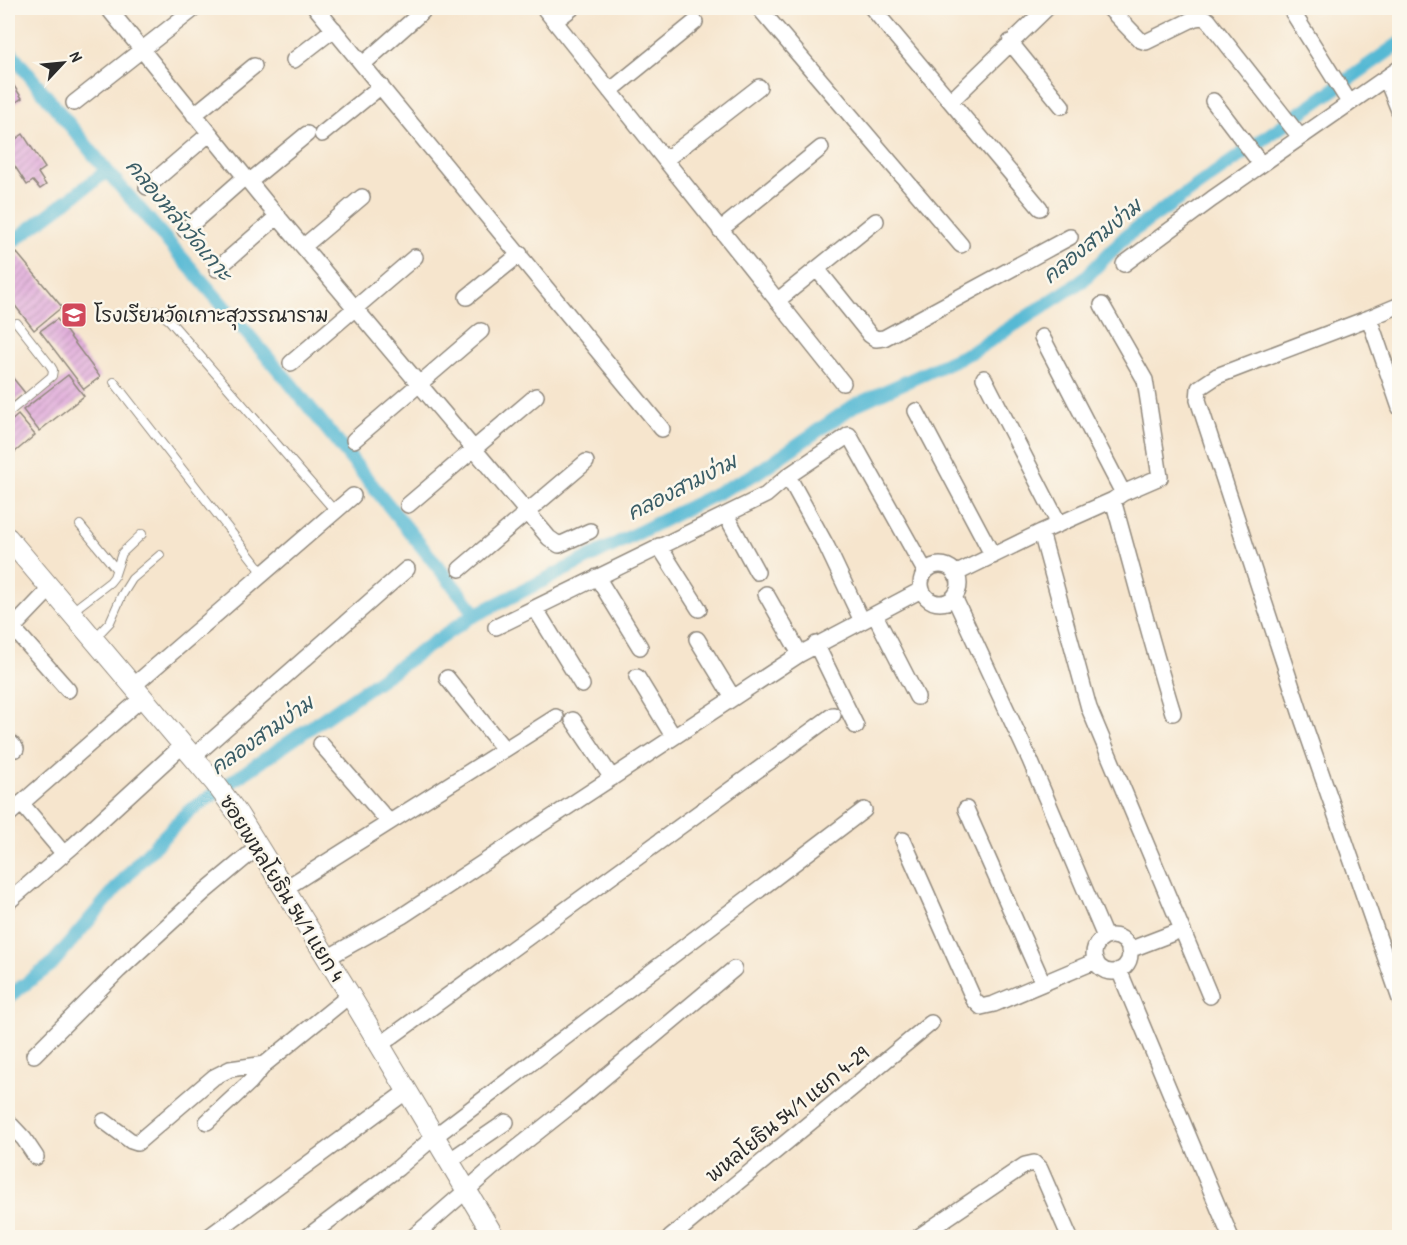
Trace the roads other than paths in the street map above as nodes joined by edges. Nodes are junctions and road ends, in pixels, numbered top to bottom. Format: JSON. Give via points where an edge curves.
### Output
{"nodes":[{"id":1,"x":108,"y":8,"type":"edge"},
{"id":2,"x":195,"y":8,"type":"edge"},
{"id":3,"x":316,"y":8,"type":"edge"},
{"id":4,"x":544,"y":8,"type":"edge"},
{"id":5,"x":572,"y":8,"type":"edge"},
{"id":6,"x":759,"y":8,"type":"edge"},
{"id":7,"x":872,"y":8,"type":"edge"},
{"id":8,"x":1047,"y":8,"type":"edge"},
{"id":9,"x":1109,"y":8,"type":"edge"},
{"id":10,"x":1290,"y":8,"type":"edge"},
{"id":11,"x":423,"y":11,"type":"dead end"},
{"id":12,"x":555,"y":21,"type":"junction"},
{"id":13,"x":695,"y":22,"type":"dead end"},
{"id":14,"x":334,"y":28,"type":"junction"},
{"id":15,"x":1010,"y":42,"type":"junction"},
{"id":16,"x":141,"y":51,"type":"junction"},
{"id":17,"x":294,"y":60,"type":"dead end"},
{"id":18,"x":363,"y":64,"type":"junction"},
{"id":19,"x":254,"y":66,"type":"dead end"},
{"id":20,"x":1400,"y":68,"type":"edge"},
{"id":21,"x":1386,"y":78,"type":"junction"},
{"id":22,"x":381,"y":86,"type":"junction"},
{"id":23,"x":759,"y":87,"type":"dead end"},
{"id":24,"x":610,"y":91,"type":"junction"},
{"id":25,"x":1347,"y":98,"type":"junction"},
{"id":26,"x":951,"y":100,"type":"junction"},
{"id":27,"x":1213,"y":101,"type":"dead end"},
{"id":28,"x":74,"y":103,"type":"dead end"},
{"id":29,"x":1062,"y":106,"type":"dead end"},
{"id":30,"x":1400,"y":113,"type":"edge"},
{"id":31,"x":194,"y":115,"type":"junction"},
{"id":32,"x":209,"y":134,"type":"junction"},
{"id":33,"x":1299,"y":134,"type":"junction"},
{"id":34,"x":821,"y":148,"type":"dead end"},
{"id":35,"x":665,"y":160,"type":"junction"},
{"id":36,"x":1260,"y":162,"type":"junction"},
{"id":37,"x":247,"y":180,"type":"junction"},
{"id":38,"x":147,"y":187,"type":"dead end"},
{"id":39,"x":362,"y":197,"type":"dead end"},
{"id":40,"x":1040,"y":208,"type":"dead end"},
{"id":41,"x":278,"y":216,"type":"junction"},
{"id":42,"x":876,"y":221,"type":"dead end"},
{"id":43,"x":185,"y":230,"type":"dead end"},
{"id":44,"x":720,"y":230,"type":"junction"},
{"id":45,"x":1070,"y":237,"type":"dead end"},
{"id":46,"x":961,"y":245,"type":"dead end"},
{"id":47,"x":304,"y":246,"type":"junction"},
{"id":48,"x":520,"y":254,"type":"junction"},
{"id":49,"x":415,"y":257,"type":"dead end"},
{"id":50,"x":1124,"y":264,"type":"dead end"},
{"id":51,"x":217,"y":269,"type":"dead end"},
{"id":52,"x":818,"y":270,"type":"junction"},
{"id":53,"x":467,"y":297,"type":"dead end"},
{"id":54,"x":777,"y":302,"type":"junction"},
{"id":55,"x":1102,"y":305,"type":"dead end"},
{"id":56,"x":1400,"y":305,"type":"edge"},
{"id":57,"x":355,"y":308,"type":"junction"},
{"id":58,"x":148,"y":313,"type":"dead end"},
{"id":59,"x":1370,"y":318,"type":"junction"},
{"id":60,"x":17,"y":323,"type":"dead end"},
{"id":61,"x":481,"y":331,"type":"dead end"},
{"id":62,"x":1042,"y":337,"type":"dead end"},
{"id":63,"x":291,"y":363,"type":"dead end"},
{"id":64,"x":984,"y":378,"type":"dead end"},
{"id":65,"x":114,"y":382,"type":"dead end"},
{"id":66,"x":419,"y":383,"type":"junction"},
{"id":67,"x":843,"y":383,"type":"dead end"},
{"id":68,"x":536,"y":396,"type":"dead end"},
{"id":69,"x":1400,"y":408,"type":"edge"},
{"id":70,"x":916,"y":411,"type":"dead end"},
{"id":71,"x":8,"y":413,"type":"edge"},
{"id":72,"x":662,"y":429,"type":"dead end"},
{"id":73,"x":354,"y":440,"type":"dead end"},
{"id":74,"x":474,"y":448,"type":"junction"},
{"id":75,"x":586,"y":462,"type":"dead end"},
{"id":76,"x":788,"y":476,"type":"junction"},
{"id":77,"x":353,"y":496,"type":"dead end"},
{"id":78,"x":1118,"y":496,"type":"junction"},
{"id":79,"x":408,"y":504,"type":"dead end"},
{"id":80,"x":335,"y":511,"type":"junction"},
{"id":81,"x":528,"y":512,"type":"junction"},
{"id":82,"x":726,"y":516,"type":"junction"},
{"id":83,"x":1059,"y":524,"type":"junction"},
{"id":84,"x":80,"y":525,"type":"dead end"},
{"id":85,"x":590,"y":531,"type":"dead end"},
{"id":86,"x":1041,"y":532,"type":"junction"},
{"id":87,"x":142,"y":534,"type":"dead end"},
{"id":88,"x":8,"y":541,"type":"edge"},
{"id":89,"x":659,"y":546,"type":"junction"},
{"id":90,"x":160,"y":555,"type":"dead end"},
{"id":91,"x":993,"y":556,"type":"junction"},
{"id":92,"x":116,"y":569,"type":"junction"},
{"id":93,"x":407,"y":569,"type":"dead end"},
{"id":94,"x":460,"y":569,"type":"dead end"},
{"id":95,"x":926,"y":571,"type":"junction"},
{"id":96,"x":757,"y":572,"type":"dead end"},
{"id":97,"x":263,"y":573,"type":"junction"},
{"id":98,"x":955,"y":574,"type":"junction"},
{"id":99,"x":597,"y":577,"type":"junction"},
{"id":100,"x":51,"y":588,"type":"junction"},
{"id":101,"x":921,"y":590,"type":"junction"},
{"id":102,"x":766,"y":594,"type":"dead end"},
{"id":103,"x":954,"y":597,"type":"junction"},
{"id":104,"x":535,"y":608,"type":"junction"},
{"id":105,"x":699,"y":609,"type":"dead end"},
{"id":106,"x":70,"y":612,"type":"junction"},
{"id":107,"x":868,"y":618,"type":"junction"},
{"id":108,"x":496,"y":627,"type":"dead end"},
{"id":109,"x":10,"y":631,"type":"edge"},
{"id":110,"x":696,"y":639,"type":"dead end"},
{"id":111,"x":93,"y":640,"type":"junction"},
{"id":112,"x":816,"y":644,"type":"junction"},
{"id":113,"x":640,"y":647,"type":"dead end"},
{"id":114,"x":800,"y":654,"type":"junction"},
{"id":115,"x":637,"y":677,"type":"dead end"},
{"id":116,"x":447,"y":678,"type":"dead end"},
{"id":117,"x":582,"y":685,"type":"dead end"},
{"id":118,"x":68,"y":690,"type":"dead end"},
{"id":119,"x":137,"y":693,"type":"junction"},
{"id":120,"x":916,"y":697,"type":"dead end"},
{"id":121,"x":733,"y":698,"type":"junction"},
{"id":122,"x":1173,"y":713,"type":"dead end"},
{"id":123,"x":833,"y":715,"type":"dead end"},
{"id":124,"x":556,"y":717,"type":"dead end"},
{"id":125,"x":573,"y":720,"type":"dead end"},
{"id":126,"x":856,"y":726,"type":"dead end"},
{"id":127,"x":673,"y":736,"type":"junction"},
{"id":128,"x":321,"y":744,"type":"dead end"},
{"id":129,"x":504,"y":749,"type":"junction"},
{"id":130,"x":188,"y":751,"type":"junction"},
{"id":131,"x":612,"y":778,"type":"junction"},
{"id":132,"x":21,"y":803,"type":"junction"},
{"id":133,"x":966,"y":809,"type":"dead end"},
{"id":134,"x":864,"y":810,"type":"dead end"},
{"id":135,"x":8,"y":815,"type":"edge"},
{"id":136,"x":389,"y":822,"type":"junction"},
{"id":137,"x":903,"y":840,"type":"dead end"},
{"id":138,"x":258,"y":847,"type":"junction"},
{"id":139,"x":64,"y":854,"type":"junction"},
{"id":140,"x":284,"y":889,"type":"junction"},
{"id":141,"x":8,"y":902,"type":"edge"},
{"id":142,"x":1181,"y":930,"type":"junction"},
{"id":143,"x":1105,"y":937,"type":"junction"},
{"id":144,"x":1129,"y":950,"type":"junction"},
{"id":145,"x":327,"y":958,"type":"junction"},
{"id":146,"x":1096,"y":961,"type":"junction"},
{"id":147,"x":734,"y":969,"type":"dead end"},
{"id":148,"x":1119,"y":970,"type":"junction"},
{"id":149,"x":1043,"y":983,"type":"junction"},
{"id":150,"x":350,"y":995,"type":"junction"},
{"id":151,"x":1210,"y":996,"type":"dead end"},
{"id":152,"x":1400,"y":999,"type":"edge"},
{"id":153,"x":931,"y":1023,"type":"dead end"},
{"id":154,"x":380,"y":1045,"type":"junction"},
{"id":155,"x":34,"y":1054,"type":"dead end"},
{"id":156,"x":265,"y":1065,"type":"junction"},
{"id":157,"x":407,"y":1091,"type":"junction"},
{"id":158,"x":104,"y":1121,"type":"dead end"},
{"id":159,"x":8,"y":1122,"type":"edge"},
{"id":160,"x":207,"y":1122,"type":"dead end"},
{"id":161,"x":506,"y":1122,"type":"dead end"},
{"id":162,"x":434,"y":1137,"type":"junction"},
{"id":163,"x":36,"y":1157,"type":"dead end"},
{"id":164,"x":449,"y":1161,"type":"junction"},
{"id":165,"x":467,"y":1192,"type":"junction"},
{"id":166,"x":491,"y":1236,"type":"edge"},
{"id":167,"x":207,"y":1238,"type":"edge"},
{"id":168,"x":306,"y":1238,"type":"edge"},
{"id":169,"x":412,"y":1238,"type":"edge"},
{"id":170,"x":670,"y":1238,"type":"edge"},
{"id":171,"x":917,"y":1238,"type":"edge"},
{"id":172,"x":1070,"y":1238,"type":"edge"},
{"id":173,"x":1231,"y":1238,"type":"edge"}],
"edges":[{"from":1,"to":16,"type":"street"},
{"from":2,"to":16,"type":"street"},
{"from":3,"to":14,"type":"street"},
{"from":4,"to":12,"type":"street"},
{"from":5,"to":12,"type":"street"},
{"from":6,"to":46,"type":"street"},
{"from":7,"to":26,"type":"street"},
{"from":8,"to":15,"type":"street"},
{"from":9,"to":33,"type":"street","via":[[1146,42],[1195,18],[1208,20]]},
{"from":10,"to":25,"type":"street"},
{"from":11,"to":18,"type":"street"},
{"from":12,"to":24,"type":"street"},
{"from":13,"to":24,"type":"street"},
{"from":14,"to":17,"type":"street"},
{"from":14,"to":18,"type":"street"},
{"from":15,"to":26,"type":"street"},
{"from":15,"to":29,"type":"street"},
{"from":16,"to":28,"type":"street"},
{"from":16,"to":31,"type":"street"},
{"from":18,"to":22,"type":"street"},
{"from":19,"to":31,"type":"street"},
{"from":20,"to":21,"type":"street"},
{"from":21,"to":25,"type":"street"},
{"from":21,"to":30,"type":"street"},
{"from":22,"to":37,"type":"street"},
{"from":22,"to":48,"type":"street"},
{"from":23,"to":35,"type":"street"},
{"from":24,"to":35,"type":"street"},
{"from":25,"to":33,"type":"street"},
{"from":26,"to":40,"type":"street"},
{"from":27,"to":36,"type":"street"},
{"from":31,"to":32,"type":"street"},
{"from":32,"to":37,"type":"street"},
{"from":32,"to":38,"type":"street"},
{"from":33,"to":36,"type":"street"},
{"from":34,"to":44,"type":"street"},
{"from":35,"to":44,"type":"street"},
{"from":36,"to":50,"type":"street"},
{"from":37,"to":41,"type":"street"},
{"from":37,"to":43,"type":"street"},
{"from":39,"to":47,"type":"street"},
{"from":41,"to":47,"type":"street"},
{"from":41,"to":51,"type":"street"},
{"from":42,"to":52,"type":"street"},
{"from":44,"to":54,"type":"street"},
{"from":45,"to":52,"type":"street","via":[[884,338],[870,335]]},
{"from":47,"to":57,"type":"street"},
{"from":48,"to":53,"type":"street"},
{"from":48,"to":72,"type":"street"},
{"from":49,"to":57,"type":"street"},
{"from":52,"to":54,"type":"street"},
{"from":54,"to":67,"type":"street"},
{"from":55,"to":78,"type":"street","via":[[1145,380],[1160,477]]},
{"from":56,"to":59,"type":"street"},
{"from":57,"to":63,"type":"street"},
{"from":57,"to":66,"type":"street"},
{"from":58,"to":80,"type":"lane","via":[[157,311],[169,320]]},
{"from":59,"to":69,"type":"street"},
{"from":59,"to":152,"type":"street","via":[[1217,376],[1199,388],[1198,400]]},
{"from":60,"to":71,"type":"lane","via":[[53,370],[52,376]]},
{"from":61,"to":66,"type":"street"},
{"from":62,"to":78,"type":"street"},
{"from":64,"to":83,"type":"street"},
{"from":65,"to":97,"type":"lane"},
{"from":66,"to":73,"type":"street"},
{"from":66,"to":74,"type":"street"},
{"from":68,"to":74,"type":"street"},
{"from":70,"to":91,"type":"street"},
{"from":74,"to":79,"type":"street"},
{"from":74,"to":81,"type":"street"},
{"from":75,"to":81,"type":"street"},
{"from":76,"to":82,"type":"street","via":[[766,495]]},
{"from":76,"to":95,"type":"street","via":[[849,435]]},
{"from":76,"to":107,"type":"street"},
{"from":77,"to":80,"type":"street"},
{"from":78,"to":83,"type":"street"},
{"from":78,"to":122,"type":"street","via":[[1151,643]]},
{"from":80,"to":97,"type":"street"},
{"from":81,"to":85,"type":"street","via":[[559,545]]},
{"from":81,"to":94,"type":"street"},
{"from":82,"to":89,"type":"street"},
{"from":82,"to":96,"type":"street"},
{"from":83,"to":86,"type":"street"},
{"from":84,"to":92,"type":"lane"},
{"from":86,"to":91,"type":"street"},
{"from":86,"to":142,"type":"street","via":[[1089,708]]},
{"from":87,"to":92,"type":"lane","via":[[122,553]]},
{"from":88,"to":100,"type":"street","name":"ซอยพหลโยธิน 54/1 แยก 4"},
{"from":89,"to":99,"type":"street"},
{"from":89,"to":105,"type":"street"},
{"from":90,"to":111,"type":"lane","via":[[132,579],[110,622]]},
{"from":91,"to":98,"type":"street"},
{"from":92,"to":106,"type":"lane","via":[[110,582]]},
{"from":93,"to":130,"type":"street"},
{"from":95,"to":98,"type":"street","via":[[944,565]]},
{"from":95,"to":101,"type":"street"},
{"from":97,"to":119,"type":"street"},
{"from":98,"to":103,"type":"street","via":[[958,588]]},
{"from":99,"to":104,"type":"street"},
{"from":99,"to":113,"type":"street"},
{"from":100,"to":106,"type":"street","name":"ซอยพหลโยธิน 54/1 แยก 4"},
{"from":100,"to":109,"type":"street"},
{"from":101,"to":103,"type":"street","via":[[935,603]]},
{"from":101,"to":107,"type":"street"},
{"from":102,"to":114,"type":"street"},
{"from":103,"to":143,"type":"street","via":[[1030,760]]},
{"from":104,"to":108,"type":"street"},
{"from":104,"to":117,"type":"street"},
{"from":106,"to":111,"type":"street","name":"ซอยพหลโยธิน 54/1 แยก 4"},
{"from":107,"to":112,"type":"street"},
{"from":107,"to":120,"type":"street"},
{"from":109,"to":118,"type":"street"},
{"from":110,"to":121,"type":"street"},
{"from":111,"to":119,"type":"street","name":"ซอยพหลโยธิน 54/1 แยก 4"},
{"from":112,"to":114,"type":"street"},
{"from":112,"to":126,"type":"street"},
{"from":114,"to":121,"type":"street"},
{"from":115,"to":127,"type":"street"},
{"from":116,"to":129,"type":"street"},
{"from":119,"to":130,"type":"street","name":"ซอยพหลโยธิน 54/1 แยก 4"},
{"from":119,"to":132,"type":"street"},
{"from":121,"to":127,"type":"street"},
{"from":123,"to":154,"type":"street"},
{"from":124,"to":129,"type":"street"},
{"from":125,"to":131,"type":"street"},
{"from":127,"to":131,"type":"street"},
{"from":128,"to":136,"type":"street"},
{"from":129,"to":136,"type":"street"},
{"from":130,"to":138,"type":"street","name":"ซอยพหลโยธิน 54/1 แยก 4","via":[[238,814]]},
{"from":130,"to":139,"type":"street"},
{"from":131,"to":145,"type":"street","via":[[402,916]]},
{"from":132,"to":135,"type":"street"},
{"from":132,"to":139,"type":"street"},
{"from":133,"to":149,"type":"street"},
{"from":134,"to":162,"type":"street"},
{"from":136,"to":140,"type":"street"},
{"from":137,"to":149,"type":"street","via":[[974,1000],[981,1007],[994,1004]]},
{"from":138,"to":140,"type":"street","name":"ซอยพหลโยธิน 54/1 แยก 4"},
{"from":138,"to":155,"type":"street","via":[[128,962]]},
{"from":139,"to":141,"type":"street"},
{"from":140,"to":145,"type":"street","name":"ซอยพหลโยธิน 54/1 แยก 4"},
{"from":142,"to":144,"type":"street"},
{"from":142,"to":151,"type":"street"},
{"from":143,"to":144,"type":"street","via":[[1117,937]]},
{"from":143,"to":146,"type":"street","via":[[1095,949]]},
{"from":144,"to":148,"type":"street","via":[[1128,962]]},
{"from":145,"to":150,"type":"street","name":"ซอยพหลโยธิน 54/1 แยก 4"},
{"from":146,"to":148,"type":"street","via":[[1108,971]]},
{"from":146,"to":149,"type":"street"},
{"from":147,"to":165,"type":"street"},
{"from":148,"to":173,"type":"street"},
{"from":150,"to":154,"type":"street","name":"ซอยพหลโยธิน 54/1 แยก 4"},
{"from":150,"to":156,"type":"street"},
{"from":153,"to":170,"type":"street","name":"พหลโยธิน 54/1 แยก 4-29"},
{"from":154,"to":157,"type":"street","name":"ซอยพหลโยธิน 54/1 แยก 4"},
{"from":156,"to":158,"type":"street","via":[[230,1069],[214,1077],[137,1143]]},
{"from":156,"to":160,"type":"street"},
{"from":157,"to":162,"type":"street","name":"ซอยพหลโยธิน 54/1 แยก 4"},
{"from":157,"to":167,"type":"street"},
{"from":159,"to":163,"type":"street"},
{"from":161,"to":164,"type":"street"},
{"from":162,"to":164,"type":"street","name":"ซอยพหลโยธิน 54/1 แยก 4"},
{"from":162,"to":168,"type":"street"},
{"from":164,"to":165,"type":"street","name":"ซอยพหลโยธิน 54/1 แยก 4"},
{"from":165,"to":166,"type":"street","name":"ซอยพหลโยธิน 54/1 แยก 4"},
{"from":165,"to":169,"type":"street"},
{"from":171,"to":172,"type":"street","via":[[1025,1165],[1034,1164],[1040,1169]]}]}
